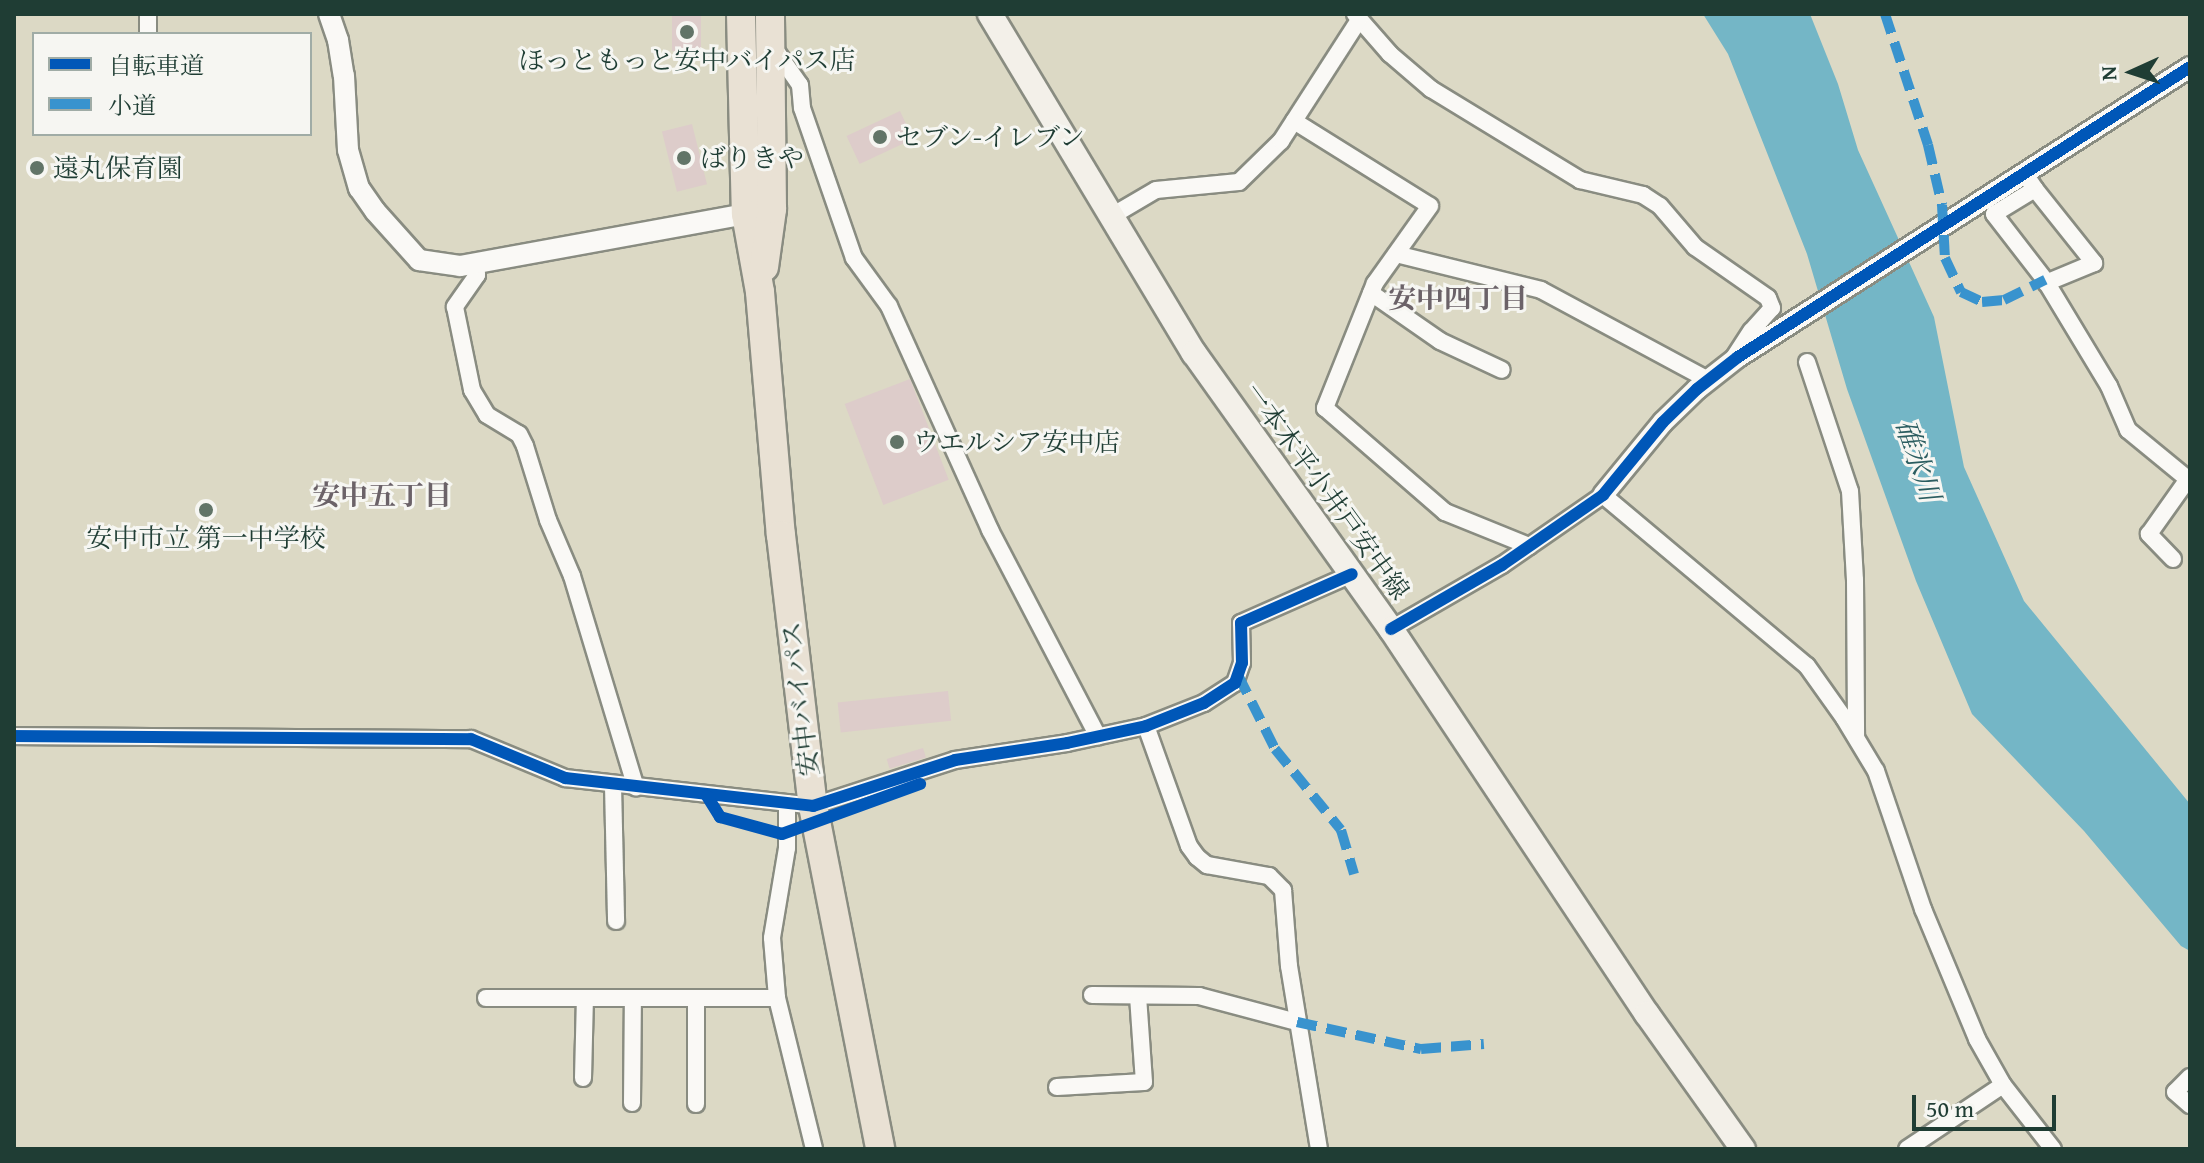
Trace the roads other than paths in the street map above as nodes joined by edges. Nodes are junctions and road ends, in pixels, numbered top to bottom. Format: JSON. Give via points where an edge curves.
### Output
{"nodes":[{"id":1,"x":329,"y":14,"type":"edge"},
{"id":2,"x":741,"y":14,"type":"edge"},
{"id":3,"x":770,"y":14,"type":"edge"},
{"id":4,"x":990,"y":14,"type":"edge"},
{"id":5,"x":1357,"y":17,"type":"edge"},
{"id":6,"x":770,"y":43,"type":"junction"},
{"id":7,"x":2190,"y":67,"type":"edge"},
{"id":8,"x":1294,"y":121,"type":"junction"},
{"id":9,"x":2030,"y":182,"type":"junction"},
{"id":10,"x":759,"y":212,"type":"junction"},
{"id":11,"x":1110,"y":217,"type":"junction"},
{"id":12,"x":1396,"y":254,"type":"junction"},
{"id":13,"x":476,"y":263,"type":"junction"},
{"id":14,"x":2046,"y":283,"type":"junction"},
{"id":15,"x":1371,"y":293,"type":"junction"},
{"id":16,"x":1731,"y":362,"type":"junction"},
{"id":17,"x":1807,"y":362,"type":"dead end"},
{"id":18,"x":1502,"y":370,"type":"dead end"},
{"id":19,"x":1708,"y":380,"type":"junction"},
{"id":20,"x":2189,"y":480,"type":"edge"},
{"id":21,"x":1603,"y":495,"type":"junction"},
{"id":22,"x":1529,"y":546,"type":"junction"},
{"id":23,"x":2173,"y":559,"type":"dead end"},
{"id":24,"x":1352,"y":574,"type":"junction"},
{"id":25,"x":1391,"y":629,"type":"junction"},
{"id":26,"x":1146,"y":726,"type":"junction"},
{"id":27,"x":14,"y":736,"type":"edge"},
{"id":28,"x":1856,"y":736,"type":"junction"},
{"id":29,"x":1098,"y":737,"type":"junction"},
{"id":30,"x":613,"y":785,"type":"junction"},
{"id":31,"x":636,"y":788,"type":"junction"},
{"id":32,"x":800,"y":805,"type":"junction"},
{"id":33,"x":616,"y":921,"type":"dead end"},
{"id":34,"x":1092,"y":995,"type":"dead end"},
{"id":35,"x":1138,"y":996,"type":"junction"},
{"id":36,"x":486,"y":998,"type":"dead end"},
{"id":37,"x":585,"y":998,"type":"junction"},
{"id":38,"x":633,"y":998,"type":"junction"},
{"id":39,"x":696,"y":998,"type":"junction"},
{"id":40,"x":777,"y":998,"type":"junction"},
{"id":41,"x":1297,"y":1022,"type":"junction"},
{"id":42,"x":2190,"y":1077,"type":"edge"},
{"id":43,"x":583,"y":1078,"type":"dead end"},
{"id":44,"x":2003,"y":1085,"type":"junction"},
{"id":45,"x":1057,"y":1087,"type":"dead end"},
{"id":46,"x":632,"y":1103,"type":"dead end"},
{"id":47,"x":696,"y":1104,"type":"dead end"},
{"id":48,"x":2190,"y":1105,"type":"edge"},
{"id":49,"x":1912,"y":1148,"type":"edge"},
{"id":50,"x":814,"y":1149,"type":"edge"},
{"id":51,"x":880,"y":1149,"type":"edge"},
{"id":52,"x":1319,"y":1149,"type":"edge"},
{"id":53,"x":1743,"y":1149,"type":"edge"},
{"id":54,"x":2053,"y":1149,"type":"edge"}],
"edges":[{"from":1,"to":13,"type":"street","via":[[338,40],[348,150],[359,188],[419,260]]},
{"from":2,"to":10,"type":"highway","name":"安中バイパス"},
{"from":3,"to":6,"type":"highway","name":"安中バイパス"},
{"from":4,"to":11,"type":"main road","name":"一本木平小井戸安中線"},
{"from":5,"to":8,"type":"street"},
{"from":5,"to":16,"type":"street","via":[[1431,89],[1580,180],[1643,195],[1660,206],[1695,247],[1768,298],[1772,308]]},
{"from":6,"to":10,"type":"highway","name":"安中バイパス"},
{"from":6,"to":29,"type":"street","via":[[800,85],[802,108],[854,258],[889,306],[990,530]]},
{"from":7,"to":9,"type":"street"},
{"from":8,"to":11,"type":"street","via":[[1239,182],[1156,190]]},
{"from":8,"to":12,"type":"street","via":[[1430,206]]},
{"from":9,"to":14,"type":"street","via":[[1994,214]]},
{"from":9,"to":14,"type":"street","via":[[2094,263]]},
{"from":9,"to":16,"type":"street","via":[[1963,216]]},
{"from":10,"to":13,"type":"street"},
{"from":10,"to":32,"type":"highway","name":"安中バイパス","via":[[760,292]]},
{"from":11,"to":24,"type":"main road","name":"一本木平小井戸安中線","via":[[1194,353]]},
{"from":12,"to":15,"type":"street"},
{"from":12,"to":19,"type":"street","via":[[1541,290]]},
{"from":13,"to":31,"type":"street","via":[[477,275],[455,307],[472,390],[487,415],[519,434],[525,446],[572,576]]},
{"from":14,"to":20,"type":"street","via":[[2109,386],[2128,430]]},
{"from":15,"to":18,"type":"street","via":[[1440,341]]},
{"from":15,"to":22,"type":"street","via":[[1325,408],[1445,512]]},
{"from":16,"to":19,"type":"street"},
{"from":17,"to":28,"type":"street","via":[[1850,491]]},
{"from":19,"to":21,"type":"street","via":[[1663,422]]},
{"from":20,"to":23,"type":"street","via":[[2149,534]]},
{"from":21,"to":22,"type":"street"},
{"from":21,"to":28,"type":"street","via":[[1807,666]]},
{"from":22,"to":25,"type":"street"},
{"from":24,"to":25,"type":"main road","name":"一本木平小井戸安中線"},
{"from":24,"to":26,"type":"street","via":[[1241,623],[1242,663],[1235,683],[1204,703]]},
{"from":25,"to":53,"type":"main road","name":"一本木平小井戸安中線"},
{"from":26,"to":29,"type":"street"},
{"from":26,"to":41,"type":"street","via":[[1197,857],[1207,865],[1269,876],[1283,890]]},
{"from":27,"to":30,"type":"street","via":[[471,739],[565,778]]},
{"from":28,"to":44,"type":"street","via":[[1876,771],[1923,909],[1977,1039]]},
{"from":29,"to":32,"type":"street","via":[[955,760]]},
{"from":30,"to":31,"type":"street"},
{"from":30,"to":33,"type":"street"},
{"from":31,"to":32,"type":"street"},
{"from":32,"to":40,"type":"street","via":[[772,938]]},
{"from":32,"to":51,"type":"highway","name":"安中バイパス"},
{"from":34,"to":35,"type":"street"},
{"from":35,"to":41,"type":"street","via":[[1199,996]]},
{"from":35,"to":45,"type":"street","via":[[1144,1082]]},
{"from":36,"to":37,"type":"street"},
{"from":37,"to":38,"type":"street"},
{"from":37,"to":43,"type":"street"},
{"from":38,"to":39,"type":"street"},
{"from":38,"to":46,"type":"street"},
{"from":39,"to":40,"type":"street"},
{"from":39,"to":47,"type":"street"},
{"from":40,"to":50,"type":"street"},
{"from":41,"to":52,"type":"street"},
{"from":42,"to":48,"type":"street","via":[[2175,1092]]},
{"from":44,"to":49,"type":"street"},
{"from":44,"to":54,"type":"street"}]}
